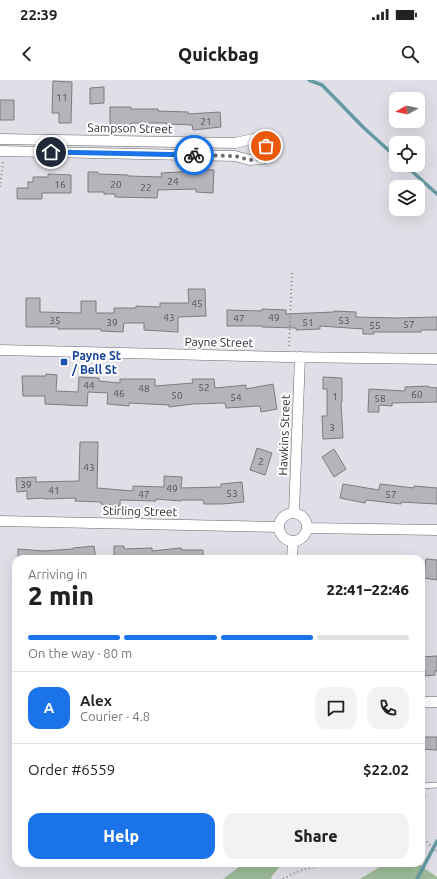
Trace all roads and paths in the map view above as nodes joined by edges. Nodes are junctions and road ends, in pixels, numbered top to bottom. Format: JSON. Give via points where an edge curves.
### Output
{"nodes":[{"id":1,"x":0,"y":139,"type":"edge"},
{"id":2,"x":2,"y":151,"type":"edge"},
{"id":3,"x":0,"y":187,"type":"edge"},
{"id":4,"x":292,"y":272,"type":"dead end"},
{"id":5,"x":0,"y":350,"type":"edge"},
{"id":6,"x":288,"y":357,"type":"junction"},
{"id":7,"x":300,"y":357,"type":"junction"},
{"id":8,"x":437,"y":359,"type":"edge"},
{"id":9,"x":294,"y":513,"type":"junction"},
{"id":10,"x":0,"y":522,"type":"edge"},
{"id":11,"x":279,"y":527,"type":"junction"},
{"id":12,"x":307,"y":528,"type":"junction"},
{"id":13,"x":437,"y":530,"type":"edge"},
{"id":14,"x":293,"y":542,"type":"junction"},
{"id":15,"x":292,"y":555,"type":"edge"},
{"id":16,"x":425,"y":702,"type":"edge"},
{"id":17,"x":437,"y":702,"type":"edge"},
{"id":18,"x":437,"y":785,"type":"edge"},
{"id":19,"x":425,"y":786,"type":"edge"},
{"id":20,"x":425,"y":840,"type":"edge"},
{"id":21,"x":437,"y":852,"type":"edge"},
{"id":22,"x":310,"y":867,"type":"edge"},
{"id":23,"x":283,"y":879,"type":"edge"}],
"edges":[{"from":1,"to":2,"type":"street","name":"Sampson Street","via":[[236,143],[253,139],[262,141],[266,146],[266,154],[262,159],[250,160],[235,156]]},
{"from":2,"to":3,"type":"path"},
{"from":4,"to":6,"type":"path"},
{"from":5,"to":6,"type":"street","name":"Payne Street"},
{"from":6,"to":7,"type":"street","name":"Payne Street"},
{"from":7,"to":8,"type":"street","name":"Payne Street"},
{"from":7,"to":9,"type":"street","name":"Hawkins Street"},
{"from":9,"to":11,"type":"street","via":[[285,516]]},
{"from":9,"to":12,"type":"street","via":[[305,519]]},
{"from":10,"to":11,"type":"street","name":"Stirling Street"},
{"from":11,"to":14,"type":"street","via":[[282,536]]},
{"from":12,"to":13,"type":"street"},
{"from":12,"to":14,"type":"street","via":[[305,536]]},
{"from":14,"to":15,"type":"street"},
{"from":16,"to":17,"type":"street"},
{"from":18,"to":19,"type":"lane"},
{"from":20,"to":21,"type":"path"},
{"from":22,"to":23,"type":"path"}]}
